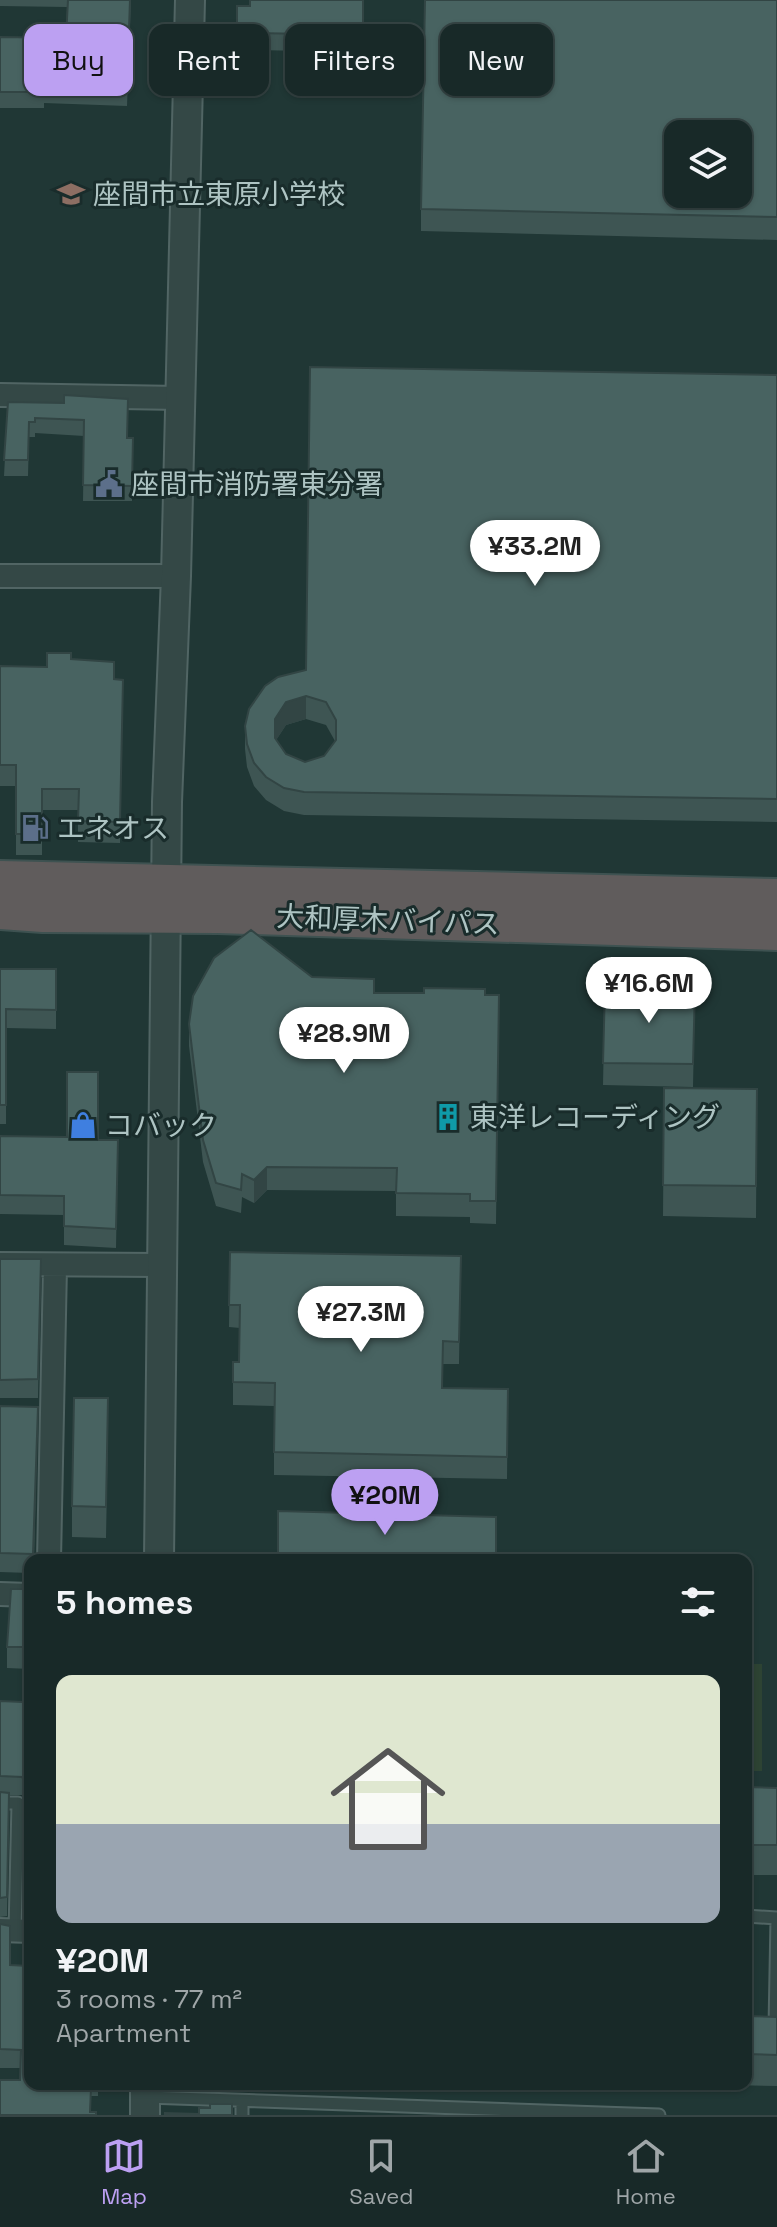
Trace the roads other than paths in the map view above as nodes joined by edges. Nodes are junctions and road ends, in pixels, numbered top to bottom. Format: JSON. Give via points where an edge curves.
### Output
{"nodes":[{"id":1,"x":190,"y":0,"type":"edge"},
{"id":2,"x":0,"y":395,"type":"edge"},
{"id":3,"x":180,"y":398,"type":"junction"},
{"id":4,"x":0,"y":576,"type":"edge"},
{"id":5,"x":176,"y":576,"type":"junction"},
{"id":6,"x":0,"y":879,"type":"edge"},
{"id":7,"x":777,"y":897,"type":"edge"},
{"id":8,"x":166,"y":899,"type":"junction"},
{"id":9,"x":0,"y":911,"type":"edge"},
{"id":10,"x":777,"y":932,"type":"edge"},
{"id":11,"x":0,"y":1264,"type":"edge"},
{"id":12,"x":162,"y":1265,"type":"junction"},
{"id":13,"x":55,"y":1266,"type":"junction"},
{"id":14,"x":26,"y":1412,"type":"edge"},
{"id":15,"x":52,"y":1412,"type":"junction"},
{"id":16,"x":49,"y":1554,"type":"edge"},
{"id":17,"x":159,"y":1554,"type":"edge"},
{"id":18,"x":0,"y":1594,"type":"edge"},
{"id":19,"x":24,"y":1595,"type":"edge"},
{"id":20,"x":0,"y":1803,"type":"edge"},
{"id":21,"x":752,"y":1916,"type":"edge"},
{"id":22,"x":777,"y":1918,"type":"edge"},
{"id":23,"x":15,"y":1931,"type":"edge"},
{"id":24,"x":760,"y":2027,"type":"edge"},
{"id":25,"x":776,"y":2027,"type":"edge"},
{"id":26,"x":145,"y":2099,"type":"edge"},
{"id":27,"x":242,"y":2101,"type":"junction"},
{"id":28,"x":242,"y":2115,"type":"edge"},
{"id":29,"x":630,"y":2115,"type":"edge"},
{"id":30,"x":659,"y":2115,"type":"edge"}],
"edges":[{"from":1,"to":3,"type":"street"},
{"from":2,"to":3,"type":"street"},
{"from":3,"to":5,"type":"street"},
{"from":4,"to":5,"type":"street"},
{"from":5,"to":8,"type":"street"},
{"from":6,"to":8,"type":"highway","name":"大和厚木バイパス"},
{"from":7,"to":8,"type":"highway","name":"大和厚木バイパス"},
{"from":8,"to":9,"type":"highway","name":"大和厚木バイパス","via":[[43,914]]},
{"from":8,"to":10,"type":"highway","name":"大和厚木バイパス"},
{"from":8,"to":12,"type":"street"},
{"from":11,"to":13,"type":"street"},
{"from":12,"to":13,"type":"street"},
{"from":12,"to":17,"type":"street"},
{"from":13,"to":15,"type":"street"},
{"from":14,"to":15,"type":"street"},
{"from":15,"to":16,"type":"street"},
{"from":18,"to":19,"type":"street"},
{"from":20,"to":23,"type":"lane","via":[[18,1803]]},
{"from":21,"to":22,"type":"lane"},
{"from":22,"to":25,"type":"lane"},
{"from":24,"to":25,"type":"lane"},
{"from":26,"to":27,"type":"lane"},
{"from":27,"to":28,"type":"lane"},
{"from":27,"to":29,"type":"lane"},
{"from":29,"to":30,"type":"lane"}]}
